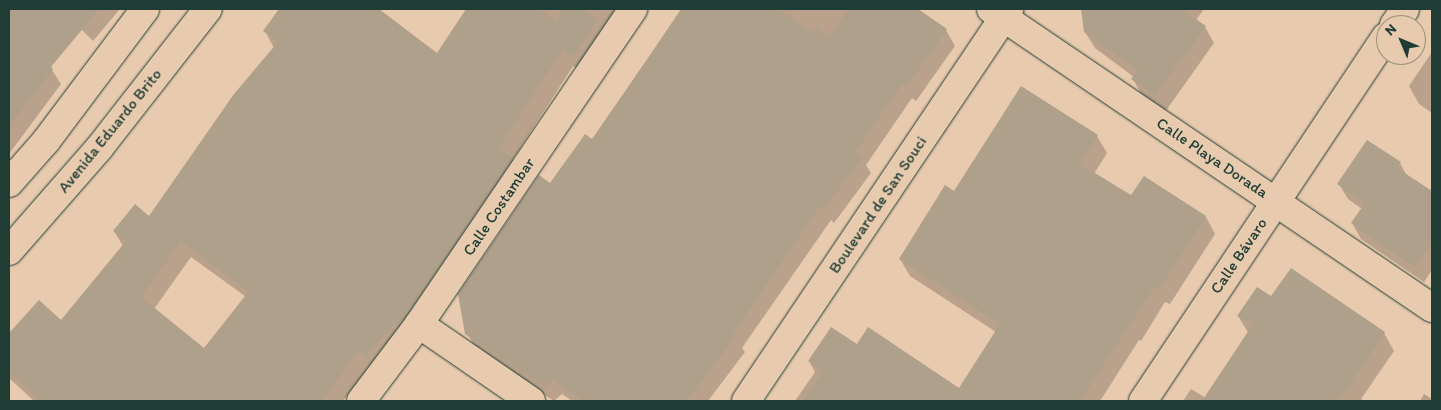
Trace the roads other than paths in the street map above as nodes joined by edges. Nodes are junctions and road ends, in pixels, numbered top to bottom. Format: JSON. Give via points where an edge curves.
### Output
{"nodes":[{"id":1,"x":145,"y":9,"type":"edge"},
{"id":2,"x":208,"y":9,"type":"edge"},
{"id":3,"x":633,"y":9,"type":"edge"},
{"id":4,"x":1001,"y":12,"type":"edge"},
{"id":5,"x":1376,"y":51,"type":"edge"},
{"id":6,"x":9,"y":183,"type":"edge"},
{"id":7,"x":1276,"y":201,"type":"junction"},
{"id":8,"x":9,"y":252,"type":"edge"},
{"id":9,"x":1432,"y":308,"type":"edge"},
{"id":10,"x":419,"y":324,"type":"junction"},
{"id":11,"x":361,"y":401,"type":"edge"},
{"id":12,"x":531,"y":401,"type":"edge"},
{"id":13,"x":746,"y":401,"type":"edge"},
{"id":14,"x":1143,"y":401,"type":"edge"}],
"edges":[{"from":1,"to":6,"type":"street","via":[[46,141]]},
{"from":2,"to":8,"type":"street","name":"Avenida Eduardo Brito","via":[[100,147]]},
{"from":3,"to":10,"type":"street","name":"Calle Costambar"},
{"from":4,"to":7,"type":"street","name":"Calle Playa Dorada"},
{"from":4,"to":13,"type":"street","name":"Boulevard de San Souci"},
{"from":5,"to":7,"type":"street","name":"Calle Bávaro"},
{"from":7,"to":9,"type":"street","name":"Calle Playa Dorada"},
{"from":7,"to":14,"type":"street","name":"Calle Bávaro"},
{"from":10,"to":11,"type":"street","name":"Calle Costambar"},
{"from":10,"to":12,"type":"street"}]}
